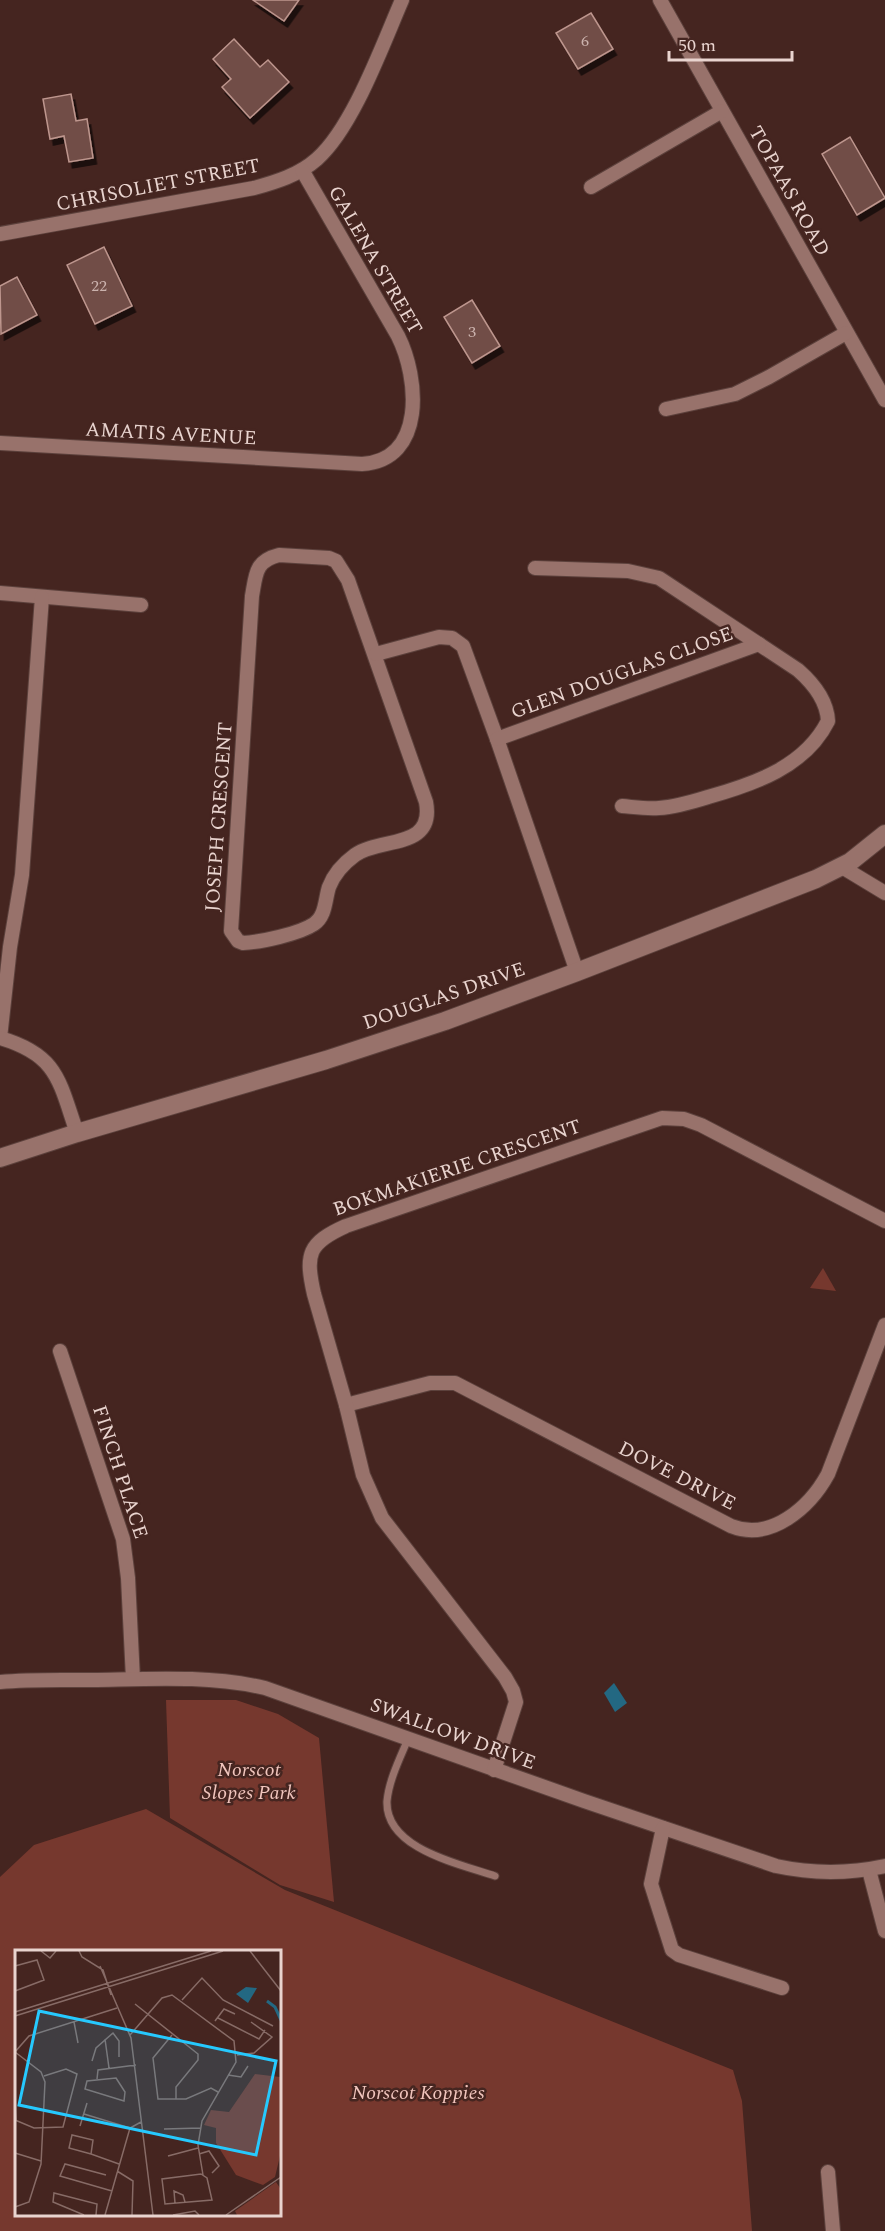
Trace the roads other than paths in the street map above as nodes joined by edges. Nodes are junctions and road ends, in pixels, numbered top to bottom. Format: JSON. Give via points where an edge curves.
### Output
{"nodes":[{"id":1,"x":402,"y":0,"type":"edge"},
{"id":2,"x":660,"y":0,"type":"edge"},
{"id":3,"x":722,"y":111,"type":"junction"},
{"id":4,"x":302,"y":170,"type":"junction"},
{"id":5,"x":591,"y":187,"type":"dead end"},
{"id":6,"x":0,"y":234,"type":"edge"},
{"id":7,"x":846,"y":333,"type":"junction"},
{"id":8,"x":885,"y":400,"type":"edge"},
{"id":9,"x":666,"y":409,"type":"dead end"},
{"id":10,"x":0,"y":443,"type":"edge"},
{"id":11,"x":340,"y":463,"type":"joint"},
{"id":12,"x":535,"y":568,"type":"dead end"},
{"id":13,"x":0,"y":593,"type":"edge"},
{"id":14,"x":42,"y":597,"type":"junction"},
{"id":15,"x":141,"y":605,"type":"dead end"},
{"id":16,"x":759,"y":644,"type":"junction"},
{"id":17,"x":376,"y":654,"type":"junction"},
{"id":18,"x":497,"y":739,"type":"junction"},
{"id":19,"x":622,"y":806,"type":"dead end"},
{"id":20,"x":885,"y":834,"type":"edge"},
{"id":21,"x":842,"y":867,"type":"junction"},
{"id":22,"x":885,"y":893,"type":"edge"},
{"id":23,"x":578,"y":972,"type":"junction"},
{"id":24,"x":0,"y":1038,"type":"edge"},
{"id":25,"x":77,"y":1133,"type":"junction"},
{"id":26,"x":0,"y":1158,"type":"edge"},
{"id":27,"x":885,"y":1221,"type":"edge"},
{"id":28,"x":885,"y":1325,"type":"edge"},
{"id":29,"x":60,"y":1351,"type":"dead end"},
{"id":30,"x":346,"y":1405,"type":"junction"},
{"id":31,"x":133,"y":1679,"type":"junction"},
{"id":32,"x":0,"y":1682,"type":"edge"},
{"id":33,"x":408,"y":1739,"type":"junction"},
{"id":34,"x":494,"y":1770,"type":"junction"},
{"id":35,"x":663,"y":1828,"type":"junction"},
{"id":36,"x":885,"y":1866,"type":"edge"},
{"id":37,"x":869,"y":1870,"type":"junction"},
{"id":38,"x":495,"y":1876,"type":"dead end"},
{"id":39,"x":885,"y":1931,"type":"edge"},
{"id":40,"x":782,"y":1988,"type":"dead end"},
{"id":41,"x":828,"y":2172,"type":"dead end"},
{"id":42,"x":833,"y":2231,"type":"edge"}],
"edges":[{"from":1,"to":4,"type":"street","name":"CHRISOLIET STREET","via":[[349,117],[328,148]]},
{"from":2,"to":3,"type":"street","name":"TOPAAS ROAD"},
{"from":3,"to":5,"type":"street"},
{"from":3,"to":7,"type":"street","name":"TOPAAS ROAD"},
{"from":4,"to":6,"type":"street","name":"CHRISOLIET STREET","via":[[254,188]]},
{"from":4,"to":11,"type":"street","name":"GALENA STREET","via":[[398,336],[406,352],[412,385],[411,415],[401,445],[379,461]]},
{"from":7,"to":8,"type":"street","name":"TOPAAS ROAD"},
{"from":7,"to":9,"type":"street","via":[[735,394]]},
{"from":10,"to":11,"type":"street","name":"AMATIS AVENUE"},
{"from":12,"to":16,"type":"street","name":"GLEN DOUGLAS CLOSE","via":[[620,570],[651,575]]},
{"from":13,"to":14,"type":"street"},
{"from":14,"to":15,"type":"street"},
{"from":14,"to":24,"type":"street","via":[[22,875]]},
{"from":16,"to":18,"type":"street","name":"GLEN DOUGLAS CLOSE"},
{"from":16,"to":19,"type":"street","name":"GLEN DOUGLAS CLOSE","via":[[798,670],[822,697],[828,721],[813,744],[766,778],[724,793],[661,808]]},
{"from":17,"to":17,"type":"street","name":"JOSEPH CRESCENT","via":[[426,802],[426,822],[403,841],[353,856],[335,875],[321,916],[312,926],[249,943],[238,941],[231,931],[252,596],[259,566],[279,555],[336,561],[348,580]]},
{"from":17,"to":18,"type":"street","via":[[439,637],[458,641]]},
{"from":18,"to":23,"type":"street"},
{"from":20,"to":21,"type":"street","name":"DOUGLAS DRIVE"},
{"from":21,"to":22,"type":"street"},
{"from":21,"to":23,"type":"street","name":"DOUGLAS DRIVE"},
{"from":23,"to":25,"type":"street","name":"DOUGLAS DRIVE","via":[[386,1041]]},
{"from":24,"to":25,"type":"street","via":[[34,1051],[52,1070]]},
{"from":25,"to":26,"type":"street","name":"DOUGLAS DRIVE"},
{"from":27,"to":30,"type":"street","name":"BOKMAKIERIE CRESCENT","via":[[701,1125],[675,1118],[646,1122],[346,1226],[318,1241],[310,1255],[311,1278]]},
{"from":28,"to":30,"type":"street","name":"DOVE DRIVE","via":[[821,1487],[798,1510],[758,1531],[731,1526],[455,1383],[430,1383]]},
{"from":29,"to":31,"type":"street","name":"FINCH PLACE","via":[[123,1539]]},
{"from":30,"to":34,"type":"street","name":"BOKMAKIERIE CRESCENT","via":[[363,1475],[382,1518],[505,1677],[516,1697]]},
{"from":31,"to":32,"type":"street","name":"SWALLOW DRIVE"},
{"from":31,"to":33,"type":"street","name":"SWALLOW DRIVE","via":[[248,1684]]},
{"from":33,"to":34,"type":"street","name":"SWALLOW DRIVE"},
{"from":33,"to":38,"type":"lane","via":[[389,1788],[387,1805],[391,1821],[423,1851]]},
{"from":34,"to":35,"type":"street","name":"SWALLOW DRIVE"},
{"from":35,"to":37,"type":"street","name":"SWALLOW DRIVE","via":[[794,1870]]},
{"from":35,"to":40,"type":"street","via":[[651,1884],[672,1950]]},
{"from":36,"to":37,"type":"street","name":"SWALLOW DRIVE"},
{"from":37,"to":39,"type":"street"},
{"from":41,"to":42,"type":"street"}]}
